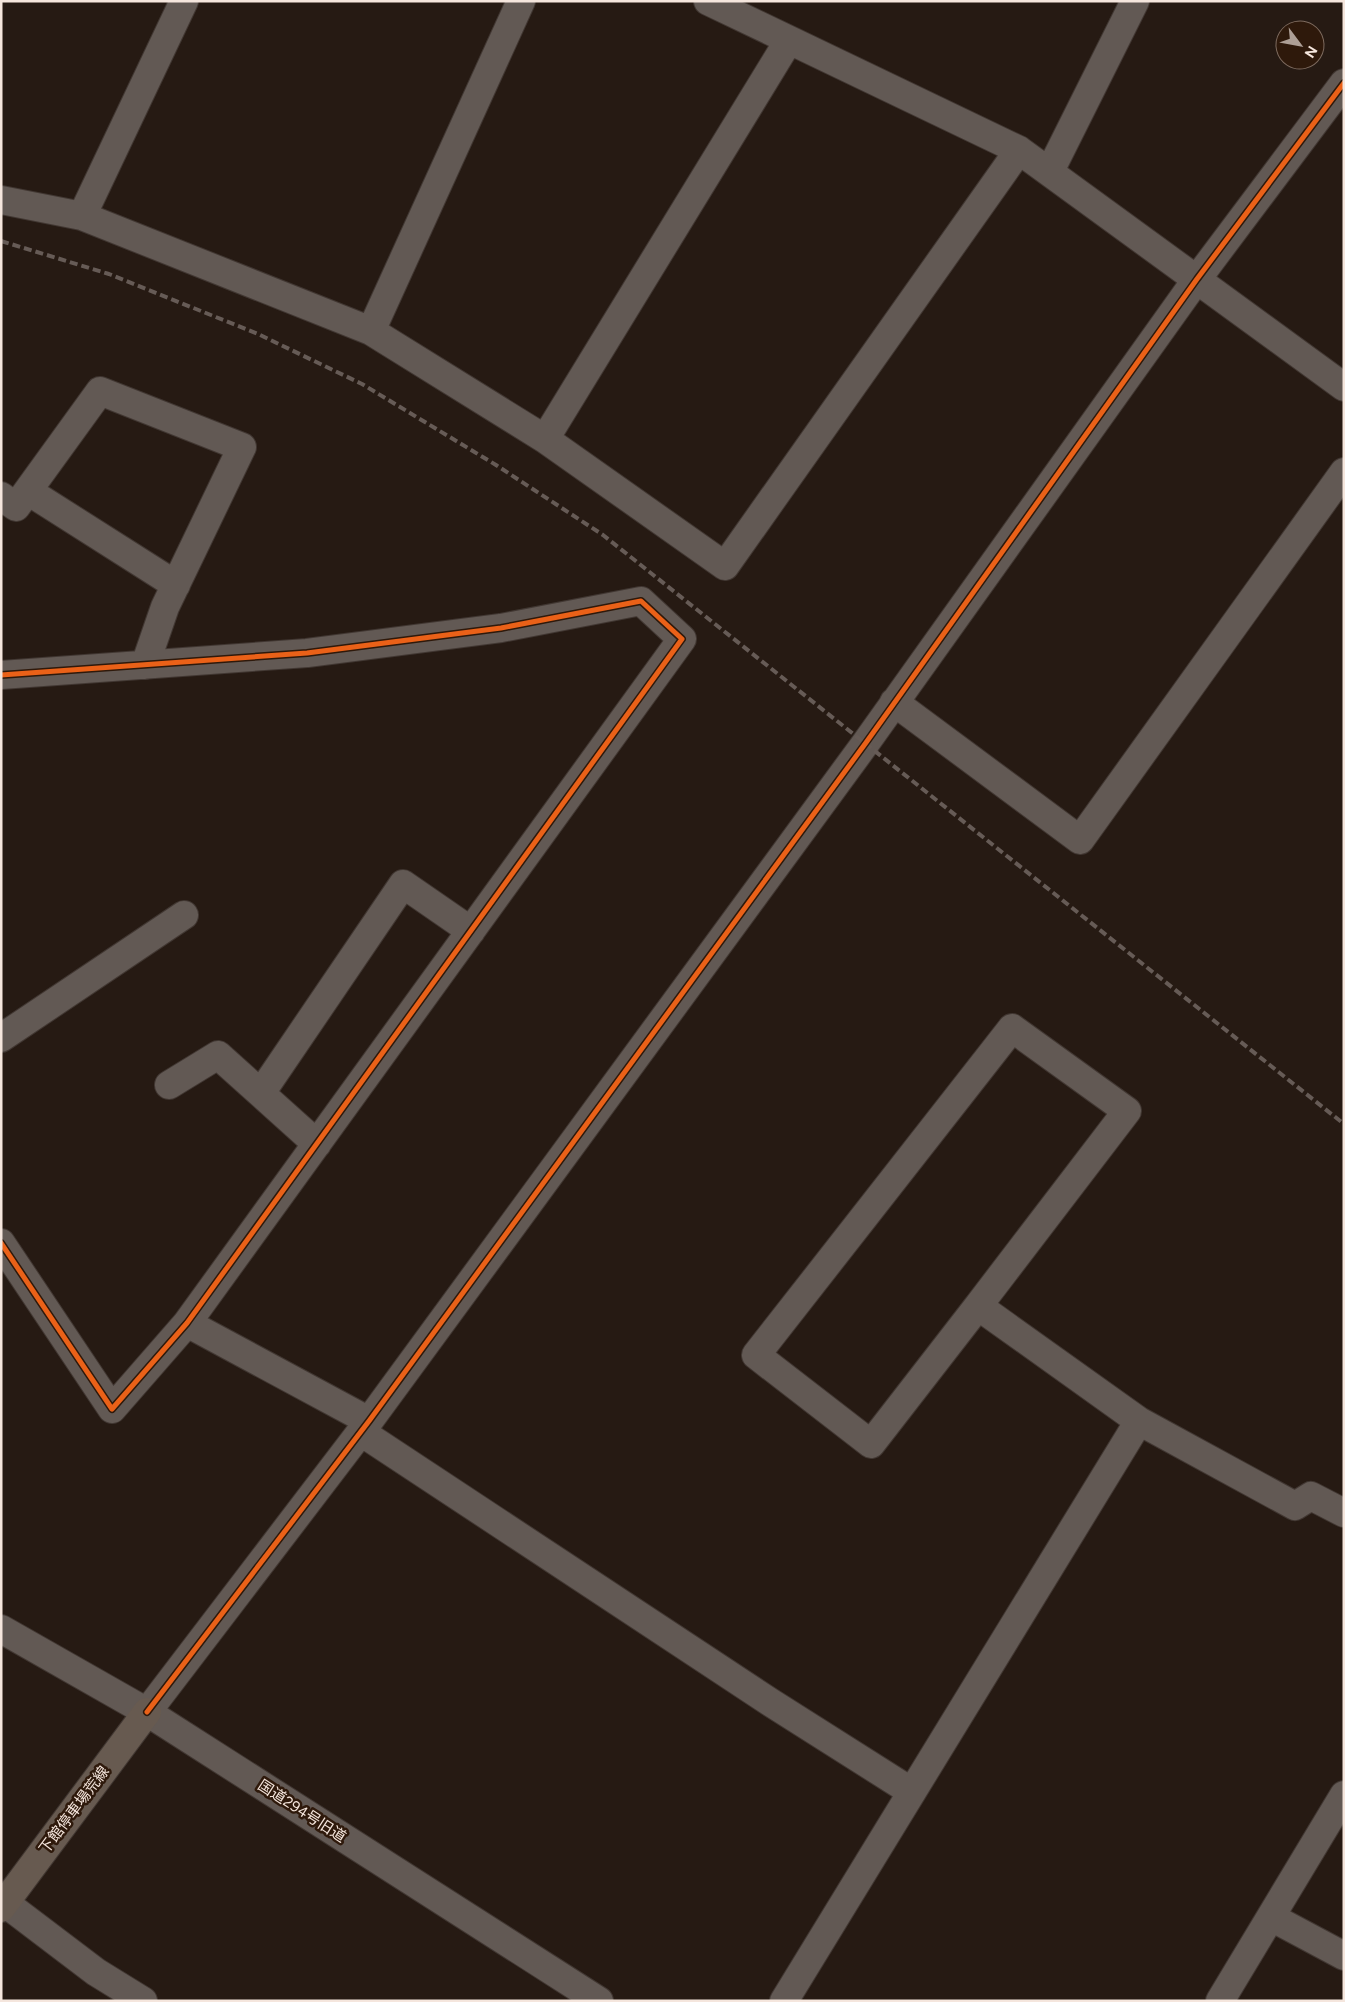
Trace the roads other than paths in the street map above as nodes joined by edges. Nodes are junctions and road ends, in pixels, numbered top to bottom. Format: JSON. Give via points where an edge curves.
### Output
{"nodes":[{"id":1,"x":184,"y":1,"type":"edge"},
{"id":2,"x":521,"y":1,"type":"edge"},
{"id":3,"x":708,"y":1,"type":"edge"},
{"id":4,"x":1135,"y":1,"type":"edge"},
{"id":5,"x":789,"y":40,"type":"junction"},
{"id":6,"x":1344,"y":83,"type":"edge"},
{"id":7,"x":1019,"y":150,"type":"junction"},
{"id":8,"x":1050,"y":170,"type":"junction"},
{"id":9,"x":1,"y":200,"type":"edge"},
{"id":10,"x":82,"y":216,"type":"junction"},
{"id":11,"x":1198,"y":279,"type":"junction"},
{"id":12,"x":371,"y":331,"type":"junction"},
{"id":13,"x":1344,"y":388,"type":"edge"},
{"id":14,"x":545,"y":439,"type":"junction"},
{"id":15,"x":1344,"y":472,"type":"edge"},
{"id":16,"x":28,"y":490,"type":"junction"},
{"id":17,"x":1,"y":496,"type":"edge"},
{"id":18,"x":176,"y":585,"type":"junction"},
{"id":19,"x":145,"y":665,"type":"junction"},
{"id":20,"x":1,"y":675,"type":"edge"},
{"id":21,"x":894,"y":702,"type":"junction"},
{"id":22,"x":184,"y":915,"type":"dead end"},
{"id":23,"x":471,"y":931,"type":"junction"},
{"id":24,"x":1,"y":1038,"type":"edge"},
{"id":25,"x":169,"y":1085,"type":"dead end"},
{"id":26,"x":261,"y":1093,"type":"junction"},
{"id":27,"x":317,"y":1144,"type":"junction"},
{"id":28,"x":1,"y":1243,"type":"edge"},
{"id":29,"x":978,"y":1306,"type":"junction"},
{"id":30,"x":187,"y":1323,"type":"junction"},
{"id":31,"x":1140,"y":1421,"type":"junction"},
{"id":32,"x":365,"y":1426,"type":"junction"},
{"id":33,"x":1344,"y":1513,"type":"edge"},
{"id":34,"x":1,"y":1629,"type":"edge"},
{"id":35,"x":147,"y":1712,"type":"junction"},
{"id":36,"x":912,"y":1792,"type":"junction"},
{"id":37,"x":1344,"y":1795,"type":"edge"},
{"id":38,"x":3,"y":1906,"type":"edge"},
{"id":39,"x":1271,"y":1917,"type":"junction"},
{"id":40,"x":1344,"y":1956,"type":"edge"},
{"id":41,"x":144,"y":2001,"type":"edge"},
{"id":42,"x":599,"y":2001,"type":"edge"},
{"id":43,"x":784,"y":2001,"type":"edge"},
{"id":44,"x":1220,"y":2001,"type":"edge"}],
"edges":[{"from":1,"to":10,"type":"street"},
{"from":2,"to":12,"type":"street"},
{"from":3,"to":5,"type":"street"},
{"from":4,"to":8,"type":"street"},
{"from":5,"to":7,"type":"street"},
{"from":5,"to":14,"type":"street"},
{"from":6,"to":11,"type":"street"},
{"from":7,"to":8,"type":"street"},
{"from":7,"to":14,"type":"street","via":[[725,566]]},
{"from":8,"to":11,"type":"street"},
{"from":9,"to":10,"type":"street"},
{"from":10,"to":12,"type":"street"},
{"from":11,"to":13,"type":"street"},
{"from":11,"to":21,"type":"street"},
{"from":12,"to":14,"type":"street"},
{"from":15,"to":21,"type":"street","via":[[1080,840]]},
{"from":16,"to":17,"type":"street","via":[[16,507]]},
{"from":16,"to":18,"type":"street"},
{"from":16,"to":18,"type":"street","via":[[100,391],[242,447]]},
{"from":18,"to":19,"type":"street"},
{"from":19,"to":20,"type":"street"},
{"from":19,"to":23,"type":"street","via":[[307,653],[472,632],[641,601],[682,639]]},
{"from":21,"to":32,"type":"street"},
{"from":22,"to":24,"type":"street"},
{"from":23,"to":26,"type":"street","via":[[403,884]]},
{"from":23,"to":27,"type":"street"},
{"from":25,"to":26,"type":"street","via":[[218,1055]]},
{"from":26,"to":27,"type":"street"},
{"from":27,"to":30,"type":"street"},
{"from":28,"to":30,"type":"street","via":[[112,1409]]},
{"from":29,"to":29,"type":"street","via":[[871,1444],[756,1356],[1012,1028],[1127,1111]]},
{"from":29,"to":31,"type":"street"},
{"from":30,"to":32,"type":"street"},
{"from":31,"to":33,"type":"street","via":[[1295,1506],[1312,1496]]},
{"from":31,"to":36,"type":"street"},
{"from":32,"to":35,"type":"street"},
{"from":32,"to":36,"type":"street","via":[[770,1702]]},
{"from":34,"to":35,"type":"street","name":"国道294号旧道"},
{"from":35,"to":38,"type":"main road","name":"下館停車場荒線"},
{"from":35,"to":42,"type":"street","name":"国道294号旧道"},
{"from":36,"to":43,"type":"street"},
{"from":37,"to":39,"type":"street"},
{"from":38,"to":41,"type":"street","via":[[96,1972]]},
{"from":39,"to":40,"type":"street"},
{"from":39,"to":44,"type":"street"}]}
